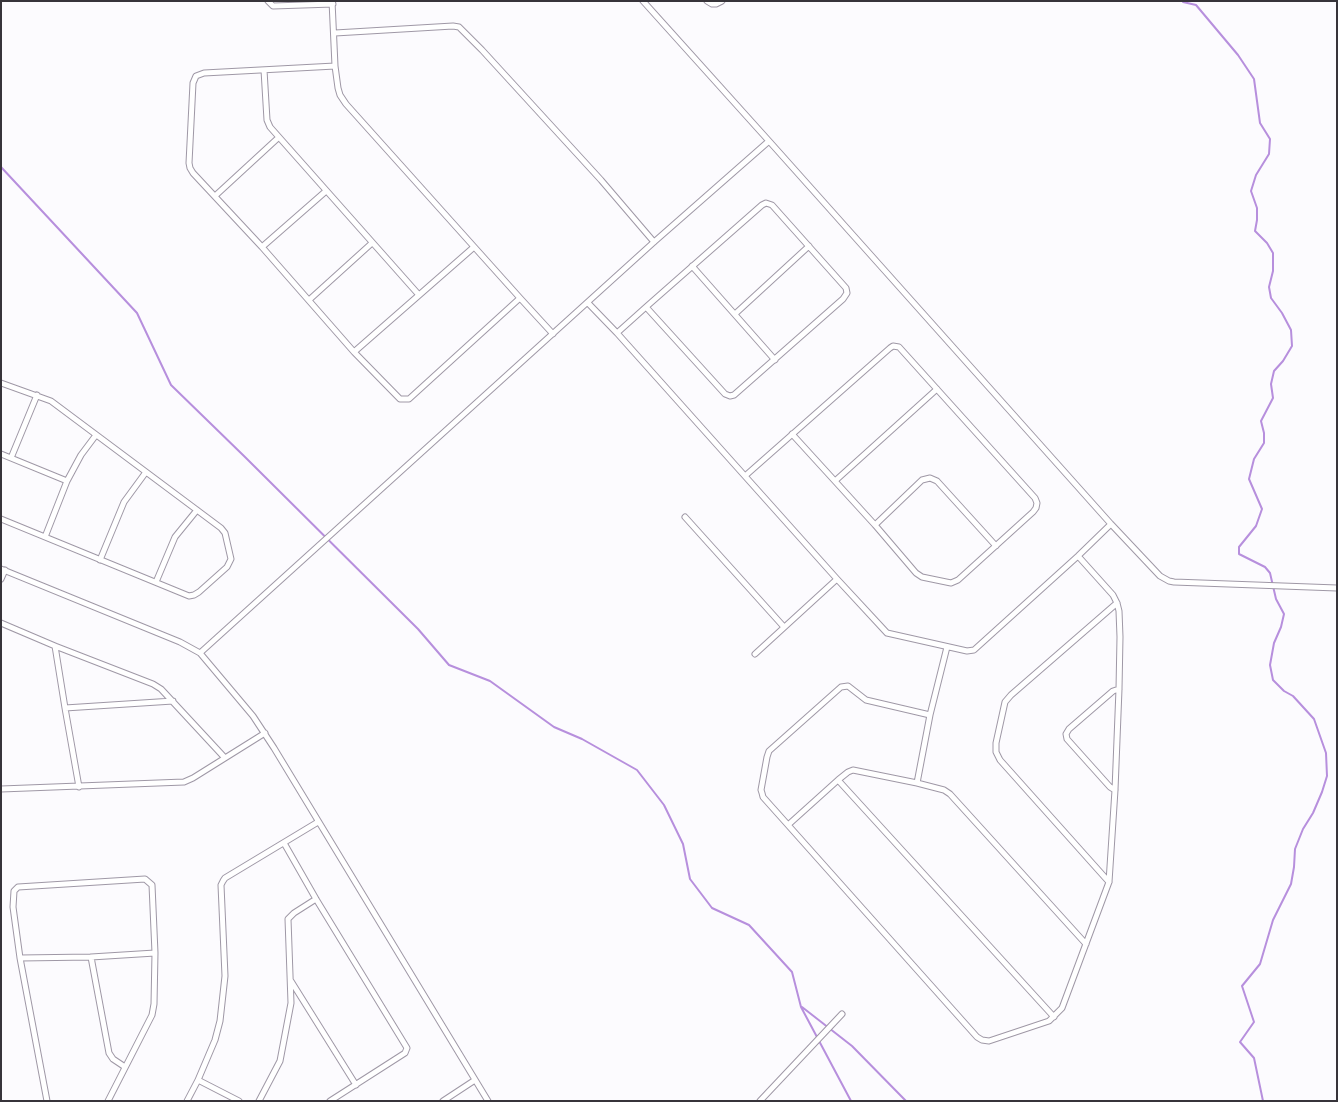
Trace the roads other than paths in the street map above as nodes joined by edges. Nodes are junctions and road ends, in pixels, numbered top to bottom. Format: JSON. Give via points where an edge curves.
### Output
{"nodes":[{"id":1,"x":268,"y":1,"type":"edge"},
{"id":2,"x":643,"y":1,"type":"edge"},
{"id":3,"x":707,"y":1,"type":"edge"},
{"id":4,"x":722,"y":1,"type":"edge"},
{"id":5,"x":332,"y":3,"type":"edge"},
{"id":6,"x":335,"y":33,"type":"junction"},
{"id":7,"x":335,"y":66,"type":"junction"},
{"id":8,"x":264,"y":70,"type":"junction"},
{"id":9,"x":278,"y":138,"type":"junction"},
{"id":10,"x":769,"y":141,"type":"junction"},
{"id":11,"x":326,"y":191,"type":"junction"},
{"id":12,"x":215,"y":196,"type":"junction"},
{"id":13,"x":654,"y":242,"type":"junction"},
{"id":14,"x":372,"y":243,"type":"junction"},
{"id":15,"x":809,"y":246,"type":"junction"},
{"id":16,"x":262,"y":247,"type":"junction"},
{"id":17,"x":474,"y":247,"type":"junction"},
{"id":18,"x":692,"y":266,"type":"junction"},
{"id":19,"x":419,"y":296,"type":"junction"},
{"id":20,"x":520,"y":298,"type":"junction"},
{"id":21,"x":309,"y":300,"type":"junction"},
{"id":22,"x":588,"y":303,"type":"junction"},
{"id":23,"x":646,"y":307,"type":"junction"},
{"id":24,"x":736,"y":314,"type":"junction"},
{"id":25,"x":617,"y":333,"type":"junction"},
{"id":26,"x":553,"y":334,"type":"junction"},
{"id":27,"x":354,"y":352,"type":"junction"},
{"id":28,"x":775,"y":360,"type":"junction"},
{"id":29,"x":1,"y":383,"type":"edge"},
{"id":30,"x":937,"y":389,"type":"junction"},
{"id":31,"x":37,"y":395,"type":"junction"},
{"id":32,"x":792,"y":434,"type":"junction"},
{"id":33,"x":96,"y":435,"type":"junction"},
{"id":34,"x":1,"y":454,"type":"edge"},
{"id":35,"x":11,"y":458,"type":"junction"},
{"id":36,"x":146,"y":472,"type":"junction"},
{"id":37,"x":745,"y":476,"type":"junction"},
{"id":38,"x":67,"y":481,"type":"junction"},
{"id":39,"x":835,"y":481,"type":"junction"},
{"id":40,"x":197,"y":510,"type":"junction"},
{"id":41,"x":685,"y":518,"type":"dead end"},
{"id":42,"x":1,"y":519,"type":"edge"},
{"id":43,"x":1111,"y":524,"type":"junction"},
{"id":44,"x":875,"y":525,"type":"junction"},
{"id":45,"x":45,"y":537,"type":"junction"},
{"id":46,"x":996,"y":546,"type":"junction"},
{"id":47,"x":1078,"y":556,"type":"junction"},
{"id":48,"x":100,"y":560,"type":"junction"},
{"id":49,"x":3,"y":570,"type":"edge"},
{"id":50,"x":1,"y":579,"type":"edge"},
{"id":51,"x":837,"y":579,"type":"junction"},
{"id":52,"x":156,"y":582,"type":"junction"},
{"id":53,"x":1337,"y":588,"type":"edge"},
{"id":54,"x":1117,"y":603,"type":"junction"},
{"id":55,"x":1,"y":623,"type":"edge"},
{"id":56,"x":784,"y":627,"type":"junction"},
{"id":57,"x":54,"y":646,"type":"junction"},
{"id":58,"x":947,"y":647,"type":"junction"},
{"id":59,"x":200,"y":653,"type":"junction"},
{"id":60,"x":755,"y":654,"type":"dead end"},
{"id":61,"x":1120,"y":690,"type":"junction"},
{"id":62,"x":173,"y":701,"type":"junction"},
{"id":63,"x":65,"y":708,"type":"junction"},
{"id":64,"x":930,"y":715,"type":"junction"},
{"id":65,"x":265,"y":733,"type":"junction"},
{"id":66,"x":224,"y":758,"type":"junction"},
{"id":67,"x":838,"y":780,"type":"junction"},
{"id":68,"x":917,"y":783,"type":"junction"},
{"id":69,"x":79,"y":787,"type":"junction"},
{"id":70,"x":1,"y":789,"type":"edge"},
{"id":71,"x":1115,"y":790,"type":"junction"},
{"id":72,"x":318,"y":822,"type":"junction"},
{"id":73,"x":788,"y":825,"type":"junction"},
{"id":74,"x":284,"y":843,"type":"junction"},
{"id":75,"x":1109,"y":882,"type":"junction"},
{"id":76,"x":316,"y":900,"type":"junction"},
{"id":77,"x":1086,"y":944,"type":"junction"},
{"id":78,"x":155,"y":953,"type":"junction"},
{"id":79,"x":91,"y":957,"type":"junction"},
{"id":80,"x":20,"y":958,"type":"junction"},
{"id":81,"x":290,"y":979,"type":"junction"},
{"id":82,"x":842,"y":1014,"type":"dead end"},
{"id":83,"x":1054,"y":1017,"type":"junction"},
{"id":84,"x":125,"y":1067,"type":"junction"},
{"id":85,"x":198,"y":1080,"type":"junction"},
{"id":86,"x":475,"y":1080,"type":"junction"},
{"id":87,"x":356,"y":1085,"type":"junction"},
{"id":88,"x":47,"y":1101,"type":"edge"},
{"id":89,"x":108,"y":1101,"type":"edge"},
{"id":90,"x":187,"y":1101,"type":"edge"},
{"id":91,"x":239,"y":1101,"type":"edge"},
{"id":92,"x":259,"y":1101,"type":"edge"},
{"id":93,"x":330,"y":1101,"type":"edge"},
{"id":94,"x":443,"y":1101,"type":"edge"},
{"id":95,"x":488,"y":1101,"type":"edge"},
{"id":96,"x":760,"y":1101,"type":"edge"}],
"edges":[{"from":1,"to":5,"type":"street","via":[[273,6]]},
{"from":2,"to":10,"type":"street"},
{"from":3,"to":4,"type":"street","via":[[716,4]]},
{"from":5,"to":6,"type":"street"},
{"from":6,"to":7,"type":"street"},
{"from":6,"to":13,"type":"street","via":[[459,27],[601,180]]},
{"from":7,"to":8,"type":"street"},
{"from":7,"to":17,"type":"street","via":[[340,95],[346,104]]},
{"from":8,"to":9,"type":"street","via":[[267,120]]},
{"from":8,"to":12,"type":"street","via":[[204,73],[194,79],[190,168]]},
{"from":9,"to":11,"type":"street"},
{"from":9,"to":12,"type":"street"},
{"from":10,"to":13,"type":"street"},
{"from":10,"to":43,"type":"street"},
{"from":11,"to":14,"type":"street"},
{"from":11,"to":16,"type":"street"},
{"from":12,"to":16,"type":"street"},
{"from":13,"to":22,"type":"street"},
{"from":14,"to":19,"type":"street"},
{"from":14,"to":21,"type":"street"},
{"from":15,"to":18,"type":"street","via":[[772,205],[766,203]]},
{"from":15,"to":24,"type":"street"},
{"from":15,"to":28,"type":"street","via":[[846,288],[847,293]]},
{"from":16,"to":21,"type":"street"},
{"from":17,"to":19,"type":"street"},
{"from":17,"to":20,"type":"street"},
{"from":18,"to":23,"type":"street"},
{"from":18,"to":24,"type":"street"},
{"from":19,"to":27,"type":"street"},
{"from":20,"to":26,"type":"street"},
{"from":20,"to":27,"type":"street","via":[[409,399],[400,398]]},
{"from":21,"to":27,"type":"street"},
{"from":22,"to":25,"type":"street"},
{"from":22,"to":26,"type":"street"},
{"from":23,"to":25,"type":"street"},
{"from":23,"to":28,"type":"street","via":[[725,394],[734,395]]},
{"from":24,"to":28,"type":"street"},
{"from":25,"to":37,"type":"street"},
{"from":26,"to":59,"type":"street"},
{"from":29,"to":31,"type":"street"},
{"from":30,"to":32,"type":"street","via":[[899,347],[893,346]]},
{"from":30,"to":39,"type":"street"},
{"from":30,"to":46,"type":"street","via":[[1037,503],[1033,512]]},
{"from":31,"to":33,"type":"street","via":[[51,401]]},
{"from":31,"to":35,"type":"street"},
{"from":32,"to":37,"type":"street"},
{"from":32,"to":39,"type":"street"},
{"from":33,"to":36,"type":"street"},
{"from":33,"to":38,"type":"street","via":[[81,455]]},
{"from":34,"to":35,"type":"street"},
{"from":35,"to":38,"type":"street"},
{"from":36,"to":40,"type":"street"},
{"from":36,"to":48,"type":"street","via":[[124,502]]},
{"from":37,"to":51,"type":"street"},
{"from":38,"to":45,"type":"street"},
{"from":39,"to":44,"type":"street"},
{"from":40,"to":52,"type":"street","via":[[175,537]]},
{"from":40,"to":52,"type":"street","via":[[223,530],[231,559],[229,563],[194,595],[189,596]]},
{"from":41,"to":56,"type":"street"},
{"from":42,"to":45,"type":"street"},
{"from":43,"to":47,"type":"street"},
{"from":43,"to":53,"type":"street","via":[[1154,571],[1169,581]]},
{"from":44,"to":46,"type":"street","via":[[916,573],[922,577],[952,583]]},
{"from":44,"to":46,"type":"street","via":[[922,480],[930,478],[937,481]]},
{"from":45,"to":48,"type":"street"},
{"from":47,"to":54,"type":"street","via":[[1113,595]]},
{"from":47,"to":58,"type":"street","via":[[974,650]]},
{"from":48,"to":52,"type":"street"},
{"from":49,"to":50,"type":"street"},
{"from":49,"to":59,"type":"street","via":[[184,644]]},
{"from":51,"to":56,"type":"street"},
{"from":51,"to":58,"type":"street","via":[[887,633]]},
{"from":54,"to":61,"type":"street"},
{"from":54,"to":75,"type":"street","via":[[1011,695],[1005,702],[996,743],[996,752],[1000,760]]},
{"from":55,"to":57,"type":"street"},
{"from":56,"to":60,"type":"street"},
{"from":57,"to":62,"type":"street","via":[[153,684]]},
{"from":57,"to":63,"type":"street"},
{"from":58,"to":64,"type":"street"},
{"from":59,"to":65,"type":"street"},
{"from":61,"to":71,"type":"street"},
{"from":61,"to":71,"type":"street","via":[[1113,691],[1068,729],[1066,734],[1067,739]]},
{"from":62,"to":63,"type":"street"},
{"from":62,"to":66,"type":"street"},
{"from":63,"to":69,"type":"street"},
{"from":64,"to":68,"type":"street"},
{"from":64,"to":73,"type":"street","via":[[866,700],[848,686],[841,687],[773,747],[767,757],[761,790]]},
{"from":65,"to":66,"type":"street"},
{"from":65,"to":72,"type":"street"},
{"from":66,"to":69,"type":"street","via":[[184,782]]},
{"from":67,"to":68,"type":"street","via":[[853,770]]},
{"from":67,"to":73,"type":"street"},
{"from":67,"to":83,"type":"street"},
{"from":68,"to":77,"type":"street","via":[[950,794]]},
{"from":69,"to":70,"type":"street"},
{"from":71,"to":75,"type":"street"},
{"from":72,"to":74,"type":"street"},
{"from":72,"to":86,"type":"street"},
{"from":73,"to":83,"type":"street","via":[[979,1039],[989,1041],[1043,1024]]},
{"from":74,"to":76,"type":"street"},
{"from":74,"to":85,"type":"street","via":[[225,878],[221,885],[224,988],[215,1040]]},
{"from":75,"to":77,"type":"street"},
{"from":76,"to":81,"type":"street","via":[[288,919]]},
{"from":76,"to":87,"type":"street","via":[[407,1048],[405,1053]]},
{"from":77,"to":83,"type":"street","via":[[1062,1008]]},
{"from":78,"to":79,"type":"street"},
{"from":78,"to":80,"type":"street","via":[[152,885],[145,879],[18,887],[14,891],[13,908]]},
{"from":78,"to":84,"type":"street","via":[[152,1015]]},
{"from":79,"to":80,"type":"street"},
{"from":79,"to":84,"type":"street","via":[[109,1053]]},
{"from":80,"to":88,"type":"street"},
{"from":81,"to":87,"type":"street"},
{"from":81,"to":92,"type":"street","via":[[291,1003],[281,1058]]},
{"from":82,"to":96,"type":"street"},
{"from":84,"to":89,"type":"street"},
{"from":85,"to":90,"type":"street"},
{"from":85,"to":91,"type":"street"},
{"from":86,"to":94,"type":"street"},
{"from":86,"to":95,"type":"street"},
{"from":87,"to":93,"type":"street"}]}
